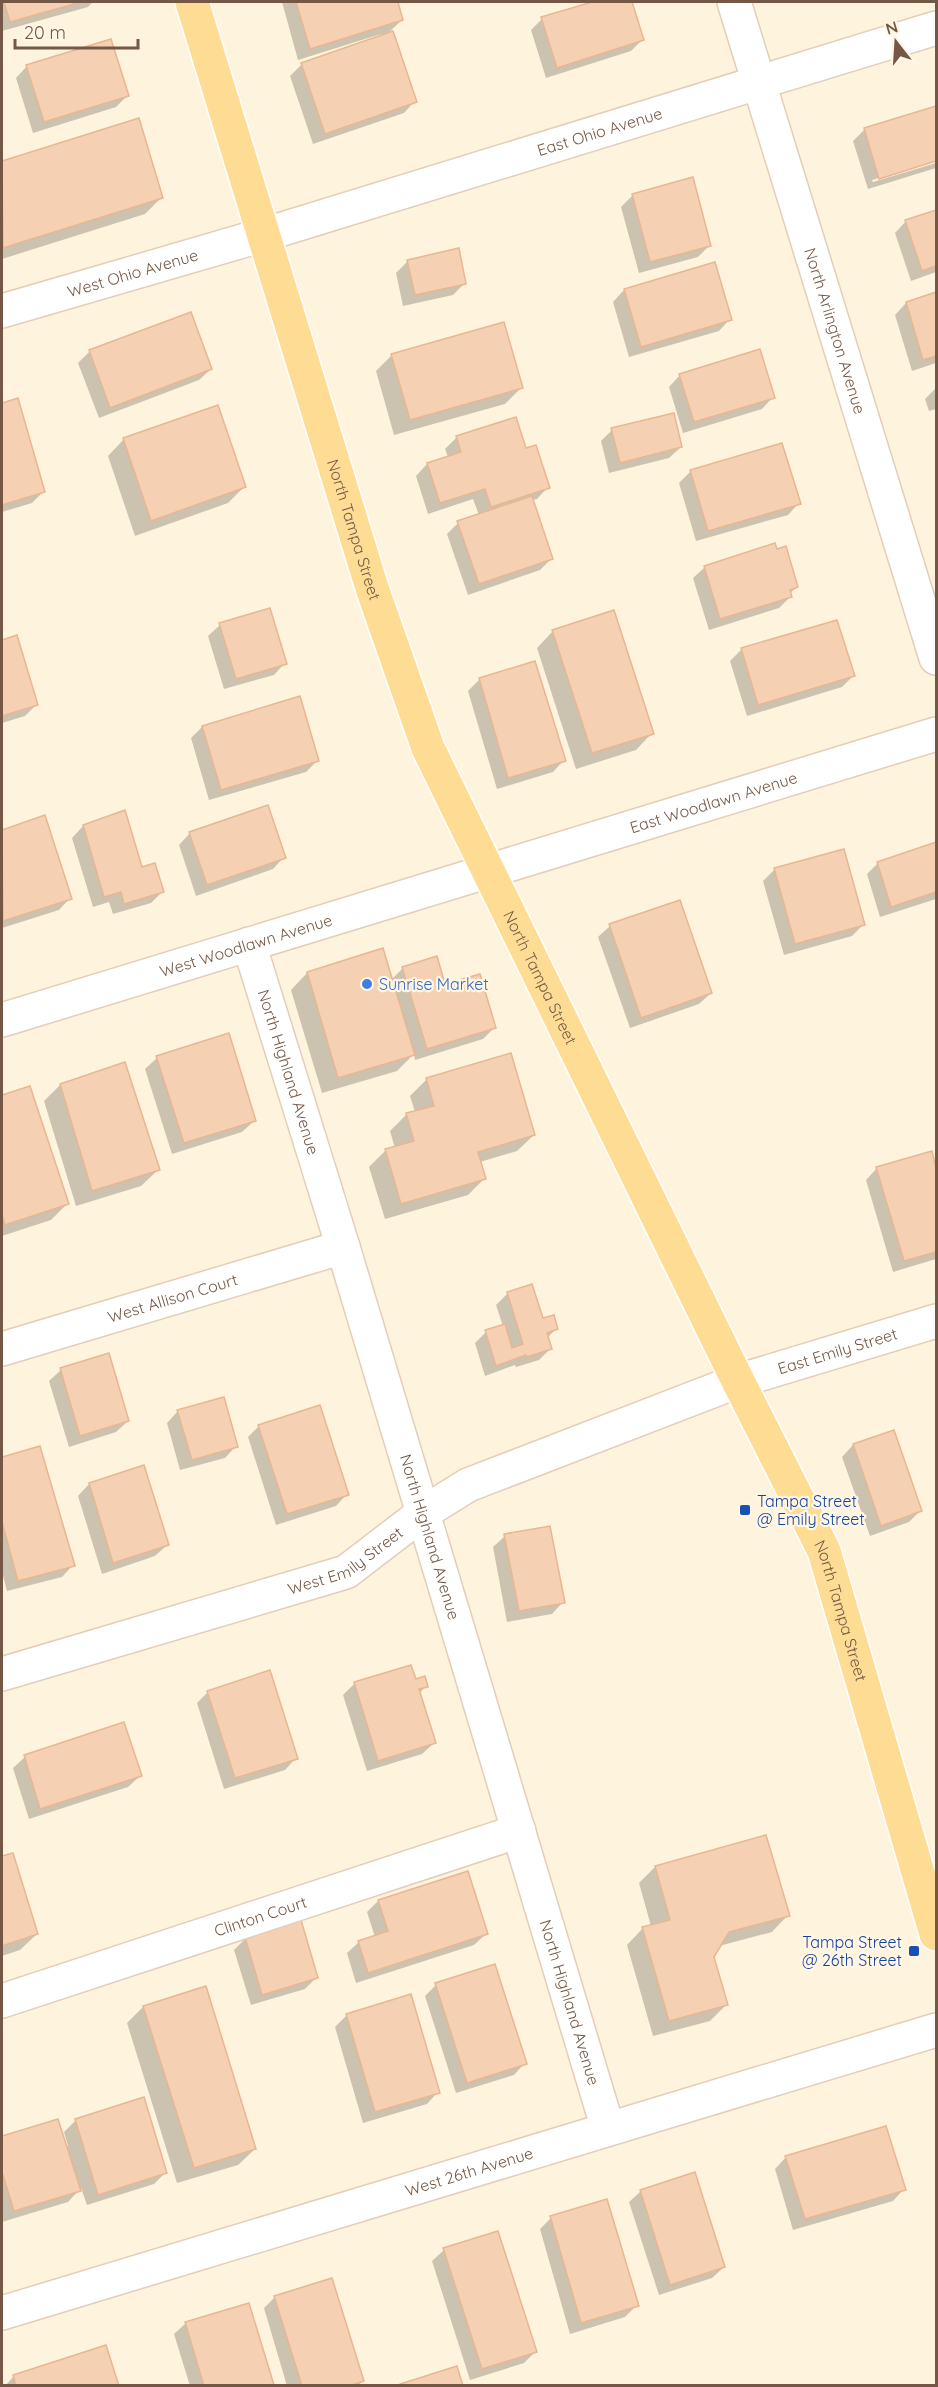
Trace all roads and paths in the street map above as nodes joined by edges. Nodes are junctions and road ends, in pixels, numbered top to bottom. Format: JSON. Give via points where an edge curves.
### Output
{"nodes":[{"id":1,"x":192,"y":2,"type":"edge"},
{"id":2,"x":734,"y":2,"type":"edge"},
{"id":3,"x":936,"y":28,"type":"edge"},
{"id":4,"x":759,"y":82,"type":"junction"},
{"id":5,"x":263,"y":235,"type":"junction"},
{"id":6,"x":2,"y":311,"type":"edge"},
{"id":7,"x":936,"y":658,"type":"edge"},
{"id":8,"x":936,"y":734,"type":"edge"},
{"id":9,"x":490,"y":871,"type":"junction"},
{"id":10,"x":249,"y":944,"type":"junction"},
{"id":11,"x":2,"y":1020,"type":"edge"},
{"id":12,"x":343,"y":1247,"type":"junction"},
{"id":13,"x":936,"y":1321,"type":"edge"},
{"id":14,"x":2,"y":1349,"type":"edge"},
{"id":15,"x":738,"y":1381,"type":"junction"},
{"id":16,"x":423,"y":1513,"type":"junction"},
{"id":17,"x":2,"y":1674,"type":"edge"},
{"id":18,"x":519,"y":1831,"type":"junction"},
{"id":19,"x":936,"y":1935,"type":"edge"},
{"id":20,"x":2,"y":2001,"type":"edge"},
{"id":21,"x":936,"y":2030,"type":"edge"},
{"id":22,"x":608,"y":2130,"type":"junction"},
{"id":23,"x":2,"y":2313,"type":"edge"}],
"edges":[{"from":1,"to":5,"type":"main road","name":"North Tampa Street"},
{"from":2,"to":4,"type":"street","name":"North Arlington Avenue"},
{"from":3,"to":4,"type":"street","name":"East Ohio Avenue"},
{"from":4,"to":5,"type":"street","name":"East Ohio Avenue"},
{"from":4,"to":7,"type":"street","name":"North Arlington Avenue"},
{"from":5,"to":6,"type":"street","name":"West Ohio Avenue"},
{"from":5,"to":9,"type":"main road","name":"North Tampa Street","via":[[372,588],[428,748]]},
{"from":8,"to":9,"type":"street","name":"East Woodlawn Avenue"},
{"from":9,"to":10,"type":"street","name":"West Woodlawn Avenue"},
{"from":9,"to":15,"type":"main road","name":"North Tampa Street"},
{"from":10,"to":11,"type":"street","name":"West Woodlawn Avenue"},
{"from":10,"to":12,"type":"street","name":"North Highland Avenue"},
{"from":12,"to":14,"type":"street","name":"West Allison Court"},
{"from":12,"to":16,"type":"street","name":"North Highland Avenue"},
{"from":13,"to":15,"type":"street","name":"East Emily Street"},
{"from":15,"to":16,"type":"street","name":"West Emily Street","via":[[468,1485]]},
{"from":15,"to":19,"type":"main road","name":"North Tampa Street","via":[[824,1551]]},
{"from":16,"to":17,"type":"street","name":"West Emily Street","via":[[346,1572]]},
{"from":16,"to":18,"type":"street","name":"North Highland Avenue"},
{"from":18,"to":20,"type":"street","name":"Clinton Court"},
{"from":18,"to":22,"type":"street","name":"North Highland Avenue"},
{"from":21,"to":22,"type":"street","name":"West 26th Avenue"},
{"from":22,"to":23,"type":"street","name":"West 26th Avenue"}]}
